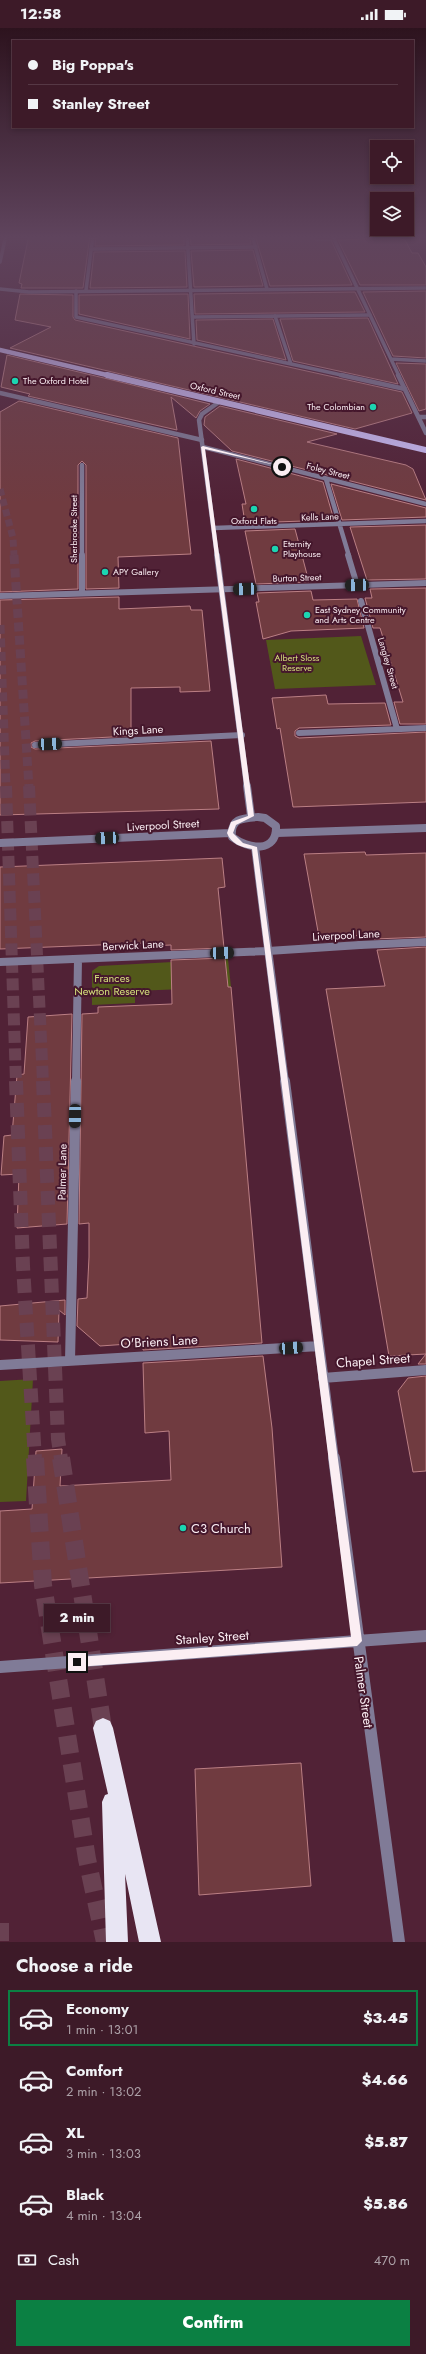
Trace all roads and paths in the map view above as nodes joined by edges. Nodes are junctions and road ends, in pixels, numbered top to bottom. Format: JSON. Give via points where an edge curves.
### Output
{"nodes":[{"id":1,"x":108,"y":324,"type":"edge"},
{"id":2,"x":194,"y":324,"type":"edge"},
{"id":3,"x":278,"y":324,"type":"edge"},
{"id":4,"x":375,"y":324,"type":"edge"},
{"id":5,"x":194,"y":344,"type":"junction"},
{"id":6,"x":0,"y":350,"type":"edge"},
{"id":7,"x":392,"y":359,"type":"junction"},
{"id":8,"x":426,"y":361,"type":"edge"},
{"id":9,"x":291,"y":364,"type":"junction"},
{"id":10,"x":406,"y":388,"type":"junction"},
{"id":11,"x":0,"y":393,"type":"edge"},
{"id":12,"x":219,"y":402,"type":"junction"},
{"id":13,"x":426,"y":417,"type":"edge"},
{"id":14,"x":419,"y":418,"type":"junction"},
{"id":15,"x":426,"y":432,"type":"edge"},
{"id":16,"x":202,"y":440,"type":"junction"},
{"id":17,"x":203,"y":447,"type":"junction"},
{"id":18,"x":426,"y":450,"type":"edge"},
{"id":19,"x":82,"y":465,"type":"dead end"},
{"id":20,"x":326,"y":479,"type":"junction"},
{"id":21,"x":426,"y":504,"type":"edge"},
{"id":22,"x":426,"y":522,"type":"edge"},
{"id":23,"x":338,"y":524,"type":"junction"},
{"id":24,"x":214,"y":528,"type":"junction"},
{"id":25,"x":426,"y":583,"type":"edge"},
{"id":26,"x":357,"y":585,"type":"junction"},
{"id":27,"x":221,"y":590,"type":"junction"},
{"id":28,"x":82,"y":593,"type":"junction"},
{"id":29,"x":0,"y":596,"type":"edge"},
{"id":30,"x":361,"y":602,"type":"dead end"},
{"id":31,"x":426,"y":728,"type":"edge"},
{"id":32,"x":397,"y":729,"type":"junction"},
{"id":33,"x":298,"y":733,"type":"dead end"},
{"id":34,"x":242,"y":736,"type":"junction"},
{"id":35,"x":35,"y":745,"type":"dead end"},
{"id":36,"x":251,"y":816,"type":"junction"},
{"id":37,"x":426,"y":828,"type":"edge"},
{"id":38,"x":230,"y":833,"type":"junction"},
{"id":39,"x":277,"y":833,"type":"junction"},
{"id":40,"x":0,"y":843,"type":"edge"},
{"id":41,"x":255,"y":847,"type":"junction"},
{"id":42,"x":426,"y":942,"type":"edge"},
{"id":43,"x":268,"y":951,"type":"junction"},
{"id":44,"x":78,"y":959,"type":"junction"},
{"id":45,"x":0,"y":962,"type":"edge"},
{"id":46,"x":319,"y":1346,"type":"junction"},
{"id":47,"x":70,"y":1361,"type":"junction"},
{"id":48,"x":0,"y":1365,"type":"edge"},
{"id":49,"x":426,"y":1370,"type":"edge"},
{"id":50,"x":323,"y":1378,"type":"junction"},
{"id":51,"x":426,"y":1636,"type":"edge"},
{"id":52,"x":357,"y":1641,"type":"junction"},
{"id":53,"x":0,"y":1667,"type":"edge"},
{"id":54,"x":103,"y":1728,"type":"tunnel mouth"},
{"id":55,"x":111,"y":1770,"type":"junction"},
{"id":56,"x":117,"y":1942,"type":"edge"},
{"id":57,"x":150,"y":1942,"type":"edge"},
{"id":58,"x":399,"y":1942,"type":"edge"}],
"edges":[{"from":1,"to":5,"type":"street"},
{"from":2,"to":5,"type":"street"},
{"from":3,"to":9,"type":"street"},
{"from":4,"to":7,"type":"street"},
{"from":5,"to":9,"type":"street"},
{"from":6,"to":12,"type":"main road","name":"Oxford Street"},
{"from":7,"to":8,"type":"street"},
{"from":7,"to":10,"type":"street"},
{"from":9,"to":10,"type":"street"},
{"from":10,"to":14,"type":"street"},
{"from":11,"to":16,"type":"street"},
{"from":12,"to":16,"type":"street","via":[[200,416]]},
{"from":12,"to":18,"type":"main road","name":"Oxford Street"},
{"from":13,"to":14,"type":"street"},
{"from":14,"to":15,"type":"street"},
{"from":16,"to":17,"type":"street"},
{"from":17,"to":20,"type":"street","name":"Foley Street"},
{"from":17,"to":24,"type":"street"},
{"from":19,"to":28,"type":"street","name":"Sherbrooke Street"},
{"from":20,"to":21,"type":"street","name":"Foley Street"},
{"from":20,"to":23,"type":"street"},
{"from":22,"to":23,"type":"street","name":"Kells Lane"},
{"from":23,"to":24,"type":"street","name":"Kells Lane"},
{"from":23,"to":26,"type":"street"},
{"from":24,"to":27,"type":"street"},
{"from":25,"to":26,"type":"street","name":"Burton Street"},
{"from":26,"to":27,"type":"street","name":"Burton Street"},
{"from":27,"to":28,"type":"street","name":"Burton Street"},
{"from":27,"to":34,"type":"street"},
{"from":28,"to":29,"type":"street","name":"Burton Street"},
{"from":30,"to":32,"type":"street","name":"Langley Street"},
{"from":31,"to":32,"type":"street"},
{"from":32,"to":33,"type":"street"},
{"from":34,"to":35,"type":"street","name":"Kings Lane"},
{"from":34,"to":36,"type":"street"},
{"from":36,"to":38,"type":"street","via":[[233,824]]},
{"from":36,"to":39,"type":"street","via":[[265,818],[276,826]]},
{"from":37,"to":39,"type":"street"},
{"from":38,"to":40,"type":"street","name":"Liverpool Street"},
{"from":38,"to":41,"type":"street","via":[[241,845]]},
{"from":39,"to":41,"type":"street","via":[[269,844]]},
{"from":41,"to":43,"type":"street","name":"Palmer Street"},
{"from":42,"to":43,"type":"street","name":"Liverpool Lane"},
{"from":43,"to":44,"type":"street","name":"Berwick Lane"},
{"from":43,"to":46,"type":"street","name":"Palmer Street"},
{"from":44,"to":45,"type":"street","name":"Berwick Lane"},
{"from":44,"to":47,"type":"street","name":"Palmer Lane"},
{"from":46,"to":47,"type":"street","name":"O'Briens Lane"},
{"from":46,"to":50,"type":"street","name":"Palmer Street"},
{"from":47,"to":48,"type":"street","name":"O'Briens Lane"},
{"from":49,"to":50,"type":"street","name":"Chapel Street"},
{"from":50,"to":52,"type":"street","name":"Palmer Street"},
{"from":51,"to":52,"type":"street","name":"Stanley Street"},
{"from":52,"to":53,"type":"street","name":"Stanley Street"},
{"from":52,"to":58,"type":"street","name":"Palmer Street"},
{"from":54,"to":55,"type":"highway"},
{"from":55,"to":56,"type":"highway"},
{"from":55,"to":57,"type":"highway"}]}
